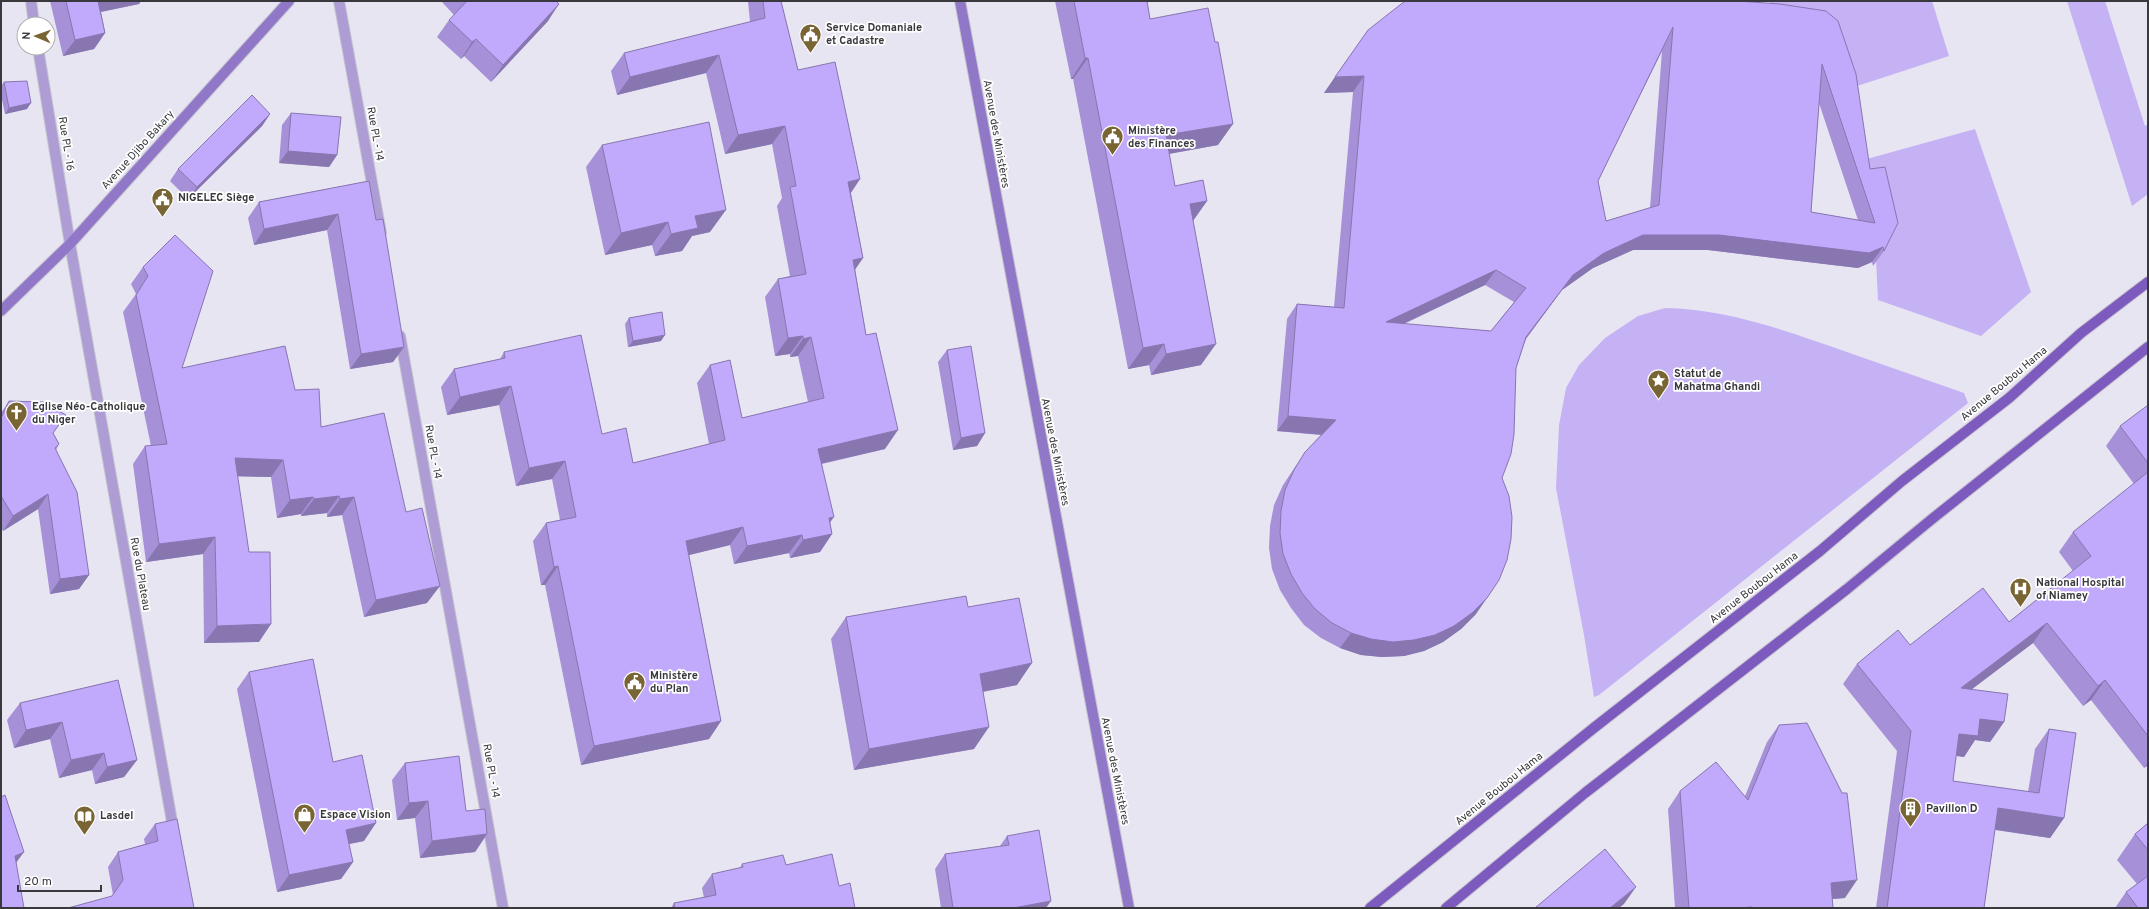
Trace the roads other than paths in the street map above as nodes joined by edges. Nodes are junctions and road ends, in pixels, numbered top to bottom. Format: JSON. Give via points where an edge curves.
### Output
{"nodes":[{"id":1,"x":31,"y":1,"type":"edge"},
{"id":2,"x":289,"y":1,"type":"edge"},
{"id":3,"x":339,"y":1,"type":"edge"},
{"id":4,"x":960,"y":1,"type":"edge"},
{"id":5,"x":33,"y":16,"type":"edge"},
{"id":6,"x":39,"y":56,"type":"edge"},
{"id":7,"x":70,"y":244,"type":"junction"},
{"id":8,"x":383,"y":245,"type":"edge"},
{"id":9,"x":2148,"y":282,"type":"edge"},
{"id":10,"x":1,"y":311,"type":"edge"},
{"id":11,"x":397,"y":324,"type":"edge"},
{"id":12,"x":2148,"y":347,"type":"edge"},
{"id":13,"x":176,"y":846,"type":"edge"},
{"id":14,"x":503,"y":908,"type":"edge"},
{"id":15,"x":1129,"y":908,"type":"edge"},
{"id":16,"x":1370,"y":908,"type":"edge"},
{"id":17,"x":1446,"y":908,"type":"edge"}],
"edges":[{"from":1,"to":5,"type":"street"},
{"from":2,"to":7,"type":"street","name":"Avenue Djibo Bakary"},
{"from":3,"to":8,"type":"street","name":"Rue PL - 14"},
{"from":4,"to":15,"type":"street","name":"Avenue des Ministères"},
{"from":6,"to":7,"type":"street","name":"Rue PL - 16"},
{"from":7,"to":10,"type":"street","name":"Avenue Djibo Bakary"},
{"from":7,"to":13,"type":"street","name":"Rue du Plateau"},
{"from":9,"to":16,"type":"main road","name":"Avenue Boubou Hama","via":[[2081,333],[2010,398],[1902,481],[1820,551]]},
{"from":11,"to":14,"type":"street","name":"Rue PL - 14"},
{"from":12,"to":17,"type":"main road","via":[[1847,589],[1585,793]]}]}
